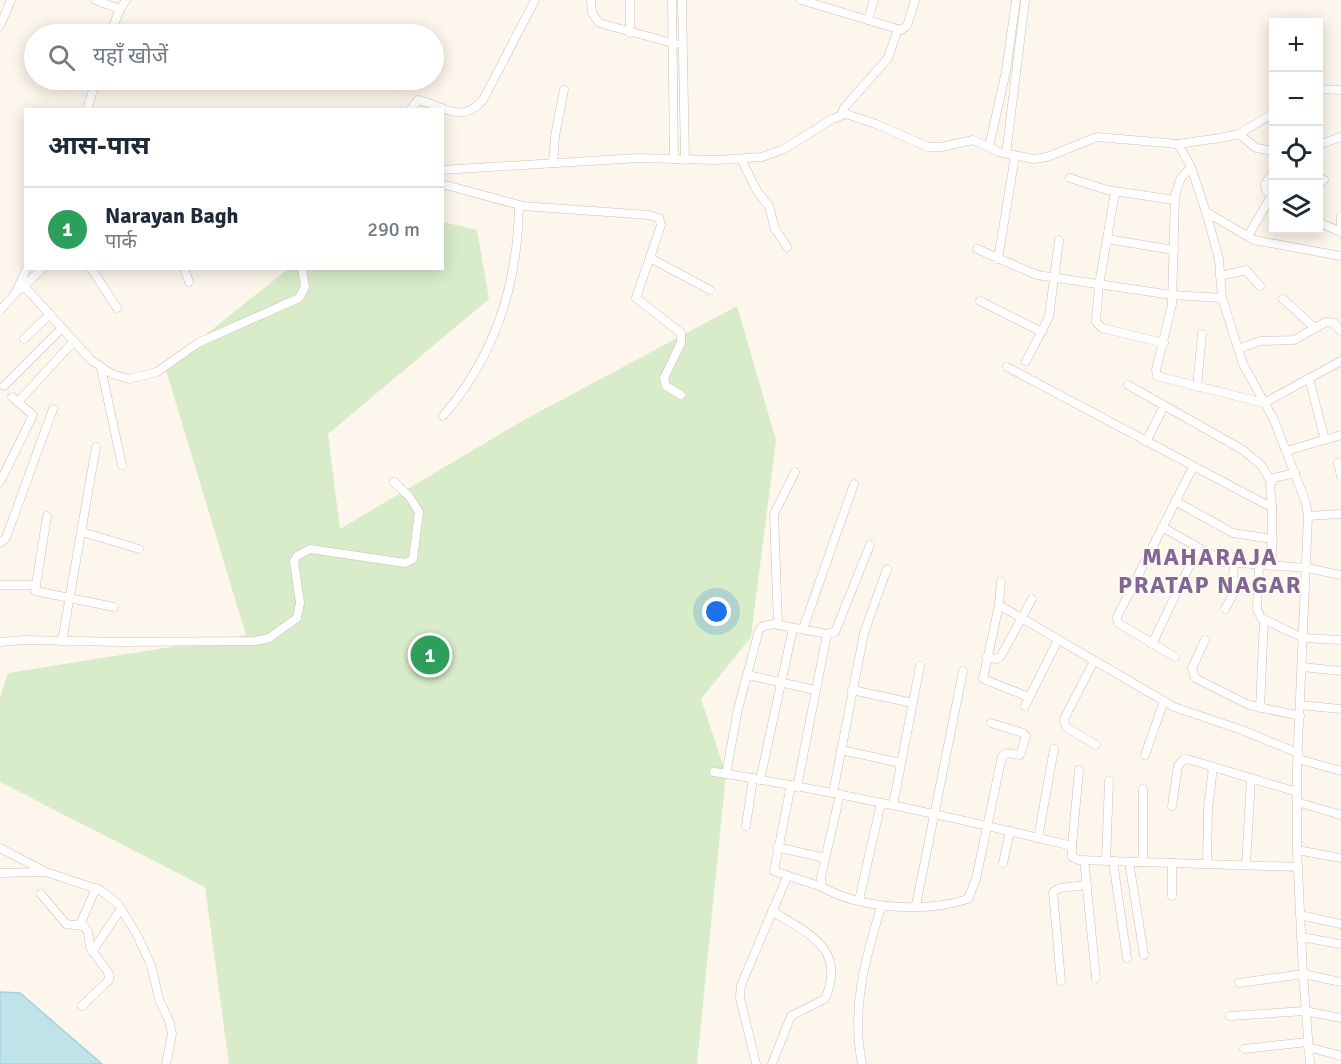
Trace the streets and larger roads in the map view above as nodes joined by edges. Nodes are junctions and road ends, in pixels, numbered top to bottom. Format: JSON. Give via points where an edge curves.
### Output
{"nodes":[{"id":1,"x":11,"y":0,"type":"edge"},
{"id":2,"x":95,"y":0,"type":"edge"},
{"id":3,"x":126,"y":0,"type":"edge"},
{"id":4,"x":535,"y":0,"type":"edge"},
{"id":5,"x":591,"y":0,"type":"edge"},
{"id":6,"x":630,"y":0,"type":"edge"},
{"id":7,"x":672,"y":0,"type":"edge"},
{"id":8,"x":682,"y":0,"type":"edge"},
{"id":9,"x":801,"y":0,"type":"edge"},
{"id":10,"x":874,"y":0,"type":"edge"},
{"id":11,"x":915,"y":0,"type":"edge"},
{"id":12,"x":1016,"y":2,"type":"edge"},
{"id":13,"x":1026,"y":2,"type":"edge"},
{"id":14,"x":829,"y":4,"type":"edge"},
{"id":15,"x":120,"y":9,"type":"junction"},
{"id":16,"x":868,"y":20,"type":"junction"},
{"id":17,"x":114,"y":24,"type":"edge"},
{"id":18,"x":0,"y":26,"type":"edge"},
{"id":19,"x":898,"y":29,"type":"junction"},
{"id":20,"x":630,"y":33,"type":"junction"},
{"id":21,"x":673,"y":43,"type":"junction"},
{"id":22,"x":683,"y":45,"type":"junction"},
{"id":23,"x":1010,"y":45,"type":"junction"},
{"id":24,"x":1019,"y":46,"type":"junction"},
{"id":25,"x":1003,"y":85,"type":"junction"},
{"id":26,"x":1013,"y":88,"type":"junction"},
{"id":27,"x":1323,"y":88,"type":"edge"},
{"id":28,"x":93,"y":90,"type":"edge"},
{"id":29,"x":564,"y":90,"type":"dead end"},
{"id":30,"x":1341,"y":90,"type":"edge"},
{"id":31,"x":88,"y":108,"type":"edge"},
{"id":32,"x":412,"y":108,"type":"edge"},
{"id":33,"x":444,"y":108,"type":"edge"},
{"id":34,"x":444,"y":108,"type":"edge"},
{"id":35,"x":840,"y":115,"type":"junction"},
{"id":36,"x":1269,"y":116,"type":"edge"},
{"id":37,"x":1239,"y":134,"type":"junction"},
{"id":38,"x":1341,"y":137,"type":"edge"},
{"id":39,"x":1323,"y":143,"type":"edge"},
{"id":40,"x":1178,"y":144,"type":"junction"},
{"id":41,"x":989,"y":147,"type":"junction"},
{"id":42,"x":1269,"y":151,"type":"edge"},
{"id":43,"x":1010,"y":155,"type":"junction"},
{"id":44,"x":674,"y":159,"type":"junction"},
{"id":45,"x":741,"y":159,"type":"junction"},
{"id":46,"x":685,"y":160,"type":"junction"},
{"id":47,"x":553,"y":163,"type":"junction"},
{"id":48,"x":1191,"y":167,"type":"junction"},
{"id":49,"x":444,"y":170,"type":"edge"},
{"id":50,"x":1070,"y":178,"type":"dead end"},
{"id":51,"x":444,"y":185,"type":"edge"},
{"id":52,"x":1115,"y":192,"type":"junction"},
{"id":53,"x":1175,"y":200,"type":"junction"},
{"id":54,"x":1269,"y":202,"type":"edge"},
{"id":55,"x":519,"y":205,"type":"junction"},
{"id":56,"x":1206,"y":212,"type":"junction"},
{"id":57,"x":1341,"y":216,"type":"edge"},
{"id":58,"x":1323,"y":224,"type":"edge"},
{"id":59,"x":1341,"y":231,"type":"edge"},
{"id":60,"x":1248,"y":236,"type":"junction"},
{"id":61,"x":1107,"y":239,"type":"junction"},
{"id":62,"x":1059,"y":240,"type":"dead end"},
{"id":63,"x":787,"y":247,"type":"dead end"},
{"id":64,"x":977,"y":249,"type":"dead end"},
{"id":65,"x":1174,"y":250,"type":"junction"},
{"id":66,"x":1341,"y":256,"type":"edge"},
{"id":67,"x":650,"y":258,"type":"junction"},
{"id":68,"x":998,"y":259,"type":"junction"},
{"id":69,"x":26,"y":270,"type":"edge"},
{"id":70,"x":41,"y":270,"type":"edge"},
{"id":71,"x":92,"y":270,"type":"edge"},
{"id":72,"x":185,"y":270,"type":"edge"},
{"id":73,"x":302,"y":270,"type":"edge"},
{"id":74,"x":1220,"y":276,"type":"junction"},
{"id":75,"x":1056,"y":279,"type":"junction"},
{"id":76,"x":189,"y":282,"type":"dead end"},
{"id":77,"x":1099,"y":285,"type":"junction"},
{"id":78,"x":24,"y":286,"type":"junction"},
{"id":79,"x":1260,"y":286,"type":"dead end"},
{"id":80,"x":710,"y":290,"type":"dead end"},
{"id":81,"x":15,"y":294,"type":"junction"},
{"id":82,"x":1172,"y":295,"type":"junction"},
{"id":83,"x":1222,"y":298,"type":"junction"},
{"id":84,"x":1283,"y":299,"type":"dead end"},
{"id":85,"x":980,"y":301,"type":"dead end"},
{"id":86,"x":117,"y":308,"type":"dead end"},
{"id":87,"x":0,"y":310,"type":"edge"},
{"id":88,"x":50,"y":314,"type":"junction"},
{"id":89,"x":62,"y":328,"type":"junction"},
{"id":90,"x":1315,"y":328,"type":"junction"},
{"id":91,"x":1341,"y":331,"type":"edge"},
{"id":92,"x":1042,"y":332,"type":"junction"},
{"id":93,"x":1202,"y":334,"type":"dead end"},
{"id":94,"x":24,"y":339,"type":"dead end"},
{"id":95,"x":74,"y":341,"type":"junction"},
{"id":96,"x":1164,"y":343,"type":"junction"},
{"id":97,"x":1238,"y":349,"type":"junction"},
{"id":98,"x":1341,"y":361,"type":"edge"},
{"id":99,"x":1026,"y":362,"type":"dead end"},
{"id":100,"x":1007,"y":367,"type":"dead end"},
{"id":101,"x":101,"y":368,"type":"junction"},
{"id":102,"x":1309,"y":378,"type":"junction"},
{"id":103,"x":1128,"y":385,"type":"dead end"},
{"id":104,"x":4,"y":386,"type":"dead end"},
{"id":105,"x":1197,"y":387,"type":"junction"},
{"id":106,"x":681,"y":395,"type":"dead end"},
{"id":107,"x":1264,"y":403,"type":"junction"},
{"id":108,"x":1164,"y":406,"type":"junction"},
{"id":109,"x":52,"y":409,"type":"dead end"},
{"id":110,"x":443,"y":417,"type":"dead end"},
{"id":111,"x":1341,"y":435,"type":"edge"},
{"id":112,"x":1325,"y":440,"type":"junction"},
{"id":113,"x":1146,"y":442,"type":"junction"},
{"id":114,"x":96,"y":447,"type":"dead end"},
{"id":115,"x":1286,"y":451,"type":"junction"},
{"id":116,"x":1338,"y":463,"type":"dead end"},
{"id":117,"x":122,"y":465,"type":"dead end"},
{"id":118,"x":1193,"y":467,"type":"junction"},
{"id":119,"x":795,"y":472,"type":"dead end"},
{"id":120,"x":1295,"y":474,"type":"junction"},
{"id":121,"x":1341,"y":476,"type":"edge"},
{"id":122,"x":0,"y":482,"type":"edge"},
{"id":123,"x":394,"y":482,"type":"dead end"},
{"id":124,"x":1271,"y":482,"type":"junction"},
{"id":125,"x":854,"y":484,"type":"dead end"},
{"id":126,"x":1175,"y":501,"type":"junction"},
{"id":127,"x":1272,"y":506,"type":"junction"},
{"id":128,"x":1341,"y":514,"type":"edge"},
{"id":129,"x":47,"y":516,"type":"dead end"},
{"id":130,"x":1308,"y":516,"type":"junction"},
{"id":131,"x":1162,"y":527,"type":"junction"},
{"id":132,"x":4,"y":532,"type":"edge"},
{"id":133,"x":82,"y":532,"type":"junction"},
{"id":134,"x":1273,"y":539,"type":"junction"},
{"id":135,"x":0,"y":543,"type":"edge"},
{"id":136,"x":870,"y":544,"type":"dead end"},
{"id":137,"x":1198,"y":548,"type":"junction"},
{"id":138,"x":139,"y":549,"type":"dead end"},
{"id":139,"x":1234,"y":563,"type":"junction"},
{"id":140,"x":1259,"y":565,"type":"junction"},
{"id":141,"x":1272,"y":566,"type":"junction"},
{"id":142,"x":1307,"y":568,"type":"junction"},
{"id":143,"x":887,"y":569,"type":"dead end"},
{"id":144,"x":1341,"y":575,"type":"edge"},
{"id":145,"x":1001,"y":582,"type":"dead end"},
{"id":146,"x":0,"y":585,"type":"edge"},
{"id":147,"x":34,"y":585,"type":"junction"},
{"id":148,"x":1032,"y":599,"type":"dead end"},
{"id":149,"x":70,"y":600,"type":"junction"},
{"id":150,"x":999,"y":605,"type":"junction"},
{"id":151,"x":114,"y":607,"type":"dead end"},
{"id":152,"x":1225,"y":609,"type":"dead end"},
{"id":153,"x":1021,"y":619,"type":"junction"},
{"id":154,"x":1264,"y":619,"type":"junction"},
{"id":155,"x":778,"y":625,"type":"junction"},
{"id":156,"x":793,"y":628,"type":"junction"},
{"id":157,"x":803,"y":629,"type":"junction"},
{"id":158,"x":827,"y":634,"type":"junction"},
{"id":159,"x":1303,"y":638,"type":"junction"},
{"id":160,"x":1058,"y":640,"type":"junction"},
{"id":161,"x":1205,"y":640,"type":"dead end"},
{"id":162,"x":1341,"y":640,"type":"edge"},
{"id":163,"x":62,"y":641,"type":"junction"},
{"id":164,"x":0,"y":642,"type":"edge"},
{"id":165,"x":1152,"y":644,"type":"junction"},
{"id":166,"x":986,"y":657,"type":"junction"},
{"id":167,"x":1175,"y":657,"type":"dead end"},
{"id":168,"x":1094,"y":661,"type":"junction"},
{"id":169,"x":920,"y":666,"type":"dead end"},
{"id":170,"x":1302,"y":666,"type":"junction"},
{"id":171,"x":963,"y":671,"type":"dead end"},
{"id":172,"x":1341,"y":671,"type":"edge"},
{"id":173,"x":748,"y":675,"type":"junction"},
{"id":174,"x":781,"y":683,"type":"junction"},
{"id":175,"x":815,"y":690,"type":"junction"},
{"id":176,"x":852,"y":690,"type":"junction"},
{"id":177,"x":1029,"y":697,"type":"junction"},
{"id":178,"x":1164,"y":701,"type":"junction"},
{"id":179,"x":913,"y":703,"type":"junction"},
{"id":180,"x":1300,"y":705,"type":"junction"},
{"id":181,"x":1024,"y":706,"type":"dead end"},
{"id":182,"x":1260,"y":708,"type":"junction"},
{"id":183,"x":1341,"y":709,"type":"edge"},
{"id":184,"x":1300,"y":716,"type":"junction"},
{"id":185,"x":991,"y":723,"type":"dead end"},
{"id":186,"x":1096,"y":744,"type":"dead end"},
{"id":187,"x":1054,"y":749,"type":"dead end"},
{"id":188,"x":840,"y":750,"type":"junction"},
{"id":189,"x":1145,"y":755,"type":"dead end"},
{"id":190,"x":1298,"y":756,"type":"junction"},
{"id":191,"x":901,"y":763,"type":"junction"},
{"id":192,"x":1213,"y":767,"type":"junction"},
{"id":193,"x":1079,"y":771,"type":"dead end"},
{"id":194,"x":1341,"y":771,"type":"edge"},
{"id":195,"x":714,"y":772,"type":"dead end"},
{"id":196,"x":726,"y":774,"type":"junction"},
{"id":197,"x":1251,"y":778,"type":"junction"},
{"id":198,"x":757,"y":779,"type":"junction"},
{"id":199,"x":1109,"y":781,"type":"dead end"},
{"id":200,"x":794,"y":786,"type":"junction"},
{"id":201,"x":1143,"y":789,"type":"dead end"},
{"id":202,"x":1297,"y":792,"type":"junction"},
{"id":203,"x":836,"y":794,"type":"junction"},
{"id":204,"x":1297,"y":802,"type":"junction"},
{"id":205,"x":881,"y":803,"type":"junction"},
{"id":206,"x":893,"y":805,"type":"junction"},
{"id":207,"x":1172,"y":806,"type":"dead end"},
{"id":208,"x":935,"y":814,"type":"junction"},
{"id":209,"x":1341,"y":814,"type":"edge"},
{"id":210,"x":987,"y":825,"type":"junction"},
{"id":211,"x":746,"y":826,"type":"dead end"},
{"id":212,"x":1010,"y":831,"type":"junction"},
{"id":213,"x":1038,"y":838,"type":"junction"},
{"id":214,"x":1072,"y":846,"type":"junction"},
{"id":215,"x":777,"y":847,"type":"junction"},
{"id":216,"x":0,"y":848,"type":"edge"},
{"id":217,"x":1298,"y":850,"type":"junction"},
{"id":218,"x":825,"y":858,"type":"junction"},
{"id":219,"x":1341,"y":858,"type":"edge"},
{"id":220,"x":1084,"y":860,"type":"junction"},
{"id":221,"x":1109,"y":861,"type":"junction"},
{"id":222,"x":1129,"y":862,"type":"junction"},
{"id":223,"x":1143,"y":862,"type":"junction"},
{"id":224,"x":1003,"y":863,"type":"dead end"},
{"id":225,"x":1172,"y":863,"type":"junction"},
{"id":226,"x":1207,"y":864,"type":"junction"},
{"id":227,"x":1246,"y":865,"type":"junction"},
{"id":228,"x":1298,"y":867,"type":"junction"},
{"id":229,"x":46,"y":872,"type":"junction"},
{"id":230,"x":0,"y":873,"type":"edge"},
{"id":231,"x":787,"y":877,"type":"junction"},
{"id":232,"x":1087,"y":885,"type":"junction"},
{"id":233,"x":822,"y":887,"type":"junction"},
{"id":234,"x":96,"y":888,"type":"junction"},
{"id":235,"x":41,"y":894,"type":"dead end"},
{"id":236,"x":1172,"y":896,"type":"dead end"},
{"id":237,"x":859,"y":900,"type":"junction"},
{"id":238,"x":916,"y":905,"type":"junction"},
{"id":239,"x":881,"y":907,"type":"junction"},
{"id":240,"x":121,"y":909,"type":"junction"},
{"id":241,"x":772,"y":911,"type":"junction"},
{"id":242,"x":1300,"y":915,"type":"junction"},
{"id":243,"x":1341,"y":924,"type":"edge"},
{"id":244,"x":83,"y":926,"type":"junction"},
{"id":245,"x":1301,"y":937,"type":"junction"},
{"id":246,"x":1341,"y":944,"type":"edge"},
{"id":247,"x":93,"y":952,"type":"junction"},
{"id":248,"x":1144,"y":955,"type":"dead end"},
{"id":249,"x":1127,"y":958,"type":"dead end"},
{"id":250,"x":1303,"y":974,"type":"junction"},
{"id":251,"x":1096,"y":978,"type":"dead end"},
{"id":252,"x":1061,"y":981,"type":"dead end"},
{"id":253,"x":1341,"y":982,"type":"edge"},
{"id":254,"x":1239,"y":983,"type":"dead end"},
{"id":255,"x":82,"y":1006,"type":"dead end"},
{"id":256,"x":1305,"y":1011,"type":"junction"},
{"id":257,"x":1230,"y":1016,"type":"dead end"},
{"id":258,"x":1341,"y":1018,"type":"edge"},
{"id":259,"x":1307,"y":1045,"type":"junction"},
{"id":260,"x":1244,"y":1049,"type":"dead end"},
{"id":261,"x":1341,"y":1056,"type":"edge"},
{"id":262,"x":166,"y":1064,"type":"edge"},
{"id":263,"x":756,"y":1064,"type":"edge"},
{"id":264,"x":772,"y":1064,"type":"edge"},
{"id":265,"x":862,"y":1064,"type":"edge"},
{"id":266,"x":1310,"y":1064,"type":"edge"}],
"edges":[{"from":1,"to":18,"type":"street"},
{"from":2,"to":15,"type":"street"},
{"from":3,"to":15,"type":"street"},
{"from":4,"to":34,"type":"street","via":[[483,100],[463,114]]},
{"from":5,"to":20,"type":"street","via":[[594,20]]},
{"from":6,"to":20,"type":"street"},
{"from":7,"to":21,"type":"street"},
{"from":8,"to":22,"type":"street"},
{"from":9,"to":14,"type":"street"},
{"from":10,"to":16,"type":"street"},
{"from":11,"to":19,"type":"street","via":[[907,26]]},
{"from":12,"to":13,"type":"street"},
{"from":12,"to":23,"type":"street"},
{"from":13,"to":24,"type":"street"},
{"from":14,"to":16,"type":"street"},
{"from":15,"to":17,"type":"street"},
{"from":16,"to":19,"type":"street"},
{"from":19,"to":35,"type":"street","via":[[888,58]]},
{"from":20,"to":21,"type":"street"},
{"from":21,"to":22,"type":"street"},
{"from":21,"to":44,"type":"street"},
{"from":22,"to":46,"type":"street"},
{"from":23,"to":24,"type":"street"},
{"from":23,"to":25,"type":"street"},
{"from":24,"to":26,"type":"street"},
{"from":25,"to":26,"type":"street"},
{"from":25,"to":41,"type":"street"},
{"from":26,"to":43,"type":"street"},
{"from":27,"to":30,"type":"street"},
{"from":28,"to":31,"type":"street"},
{"from":29,"to":47,"type":"street"},
{"from":32,"to":33,"type":"street","via":[[418,100]]},
{"from":35,"to":41,"type":"street","via":[[857,117],[928,147],[973,140]]},
{"from":35,"to":45,"type":"street","via":[[784,149]]},
{"from":36,"to":37,"type":"street"},
{"from":37,"to":40,"type":"street"},
{"from":37,"to":42,"type":"street","via":[[1256,148]]},
{"from":38,"to":39,"type":"street"},
{"from":40,"to":43,"type":"street","via":[[1105,136],[1087,139],[1047,157]]},
{"from":40,"to":48,"type":"street"},
{"from":41,"to":43,"type":"street"},
{"from":43,"to":68,"type":"street"},
{"from":44,"to":46,"type":"street"},
{"from":44,"to":47,"type":"street"},
{"from":45,"to":46,"type":"street"},
{"from":45,"to":63,"type":"street","via":[[769,206],[775,230]]},
{"from":47,"to":49,"type":"street"},
{"from":48,"to":53,"type":"street","via":[[1176,187]]},
{"from":48,"to":56,"type":"street"},
{"from":50,"to":52,"type":"street"},
{"from":51,"to":55,"type":"street"},
{"from":52,"to":53,"type":"street"},
{"from":52,"to":61,"type":"street"},
{"from":53,"to":65,"type":"street"},
{"from":54,"to":60,"type":"street"},
{"from":55,"to":67,"type":"street","via":[[656,215],[661,225]]},
{"from":55,"to":110,"type":"street","via":[[517,261],[494,336],[460,396]]},
{"from":56,"to":60,"type":"street"},
{"from":56,"to":74,"type":"street","via":[[1220,259]]},
{"from":57,"to":59,"type":"street"},
{"from":58,"to":59,"type":"street"},
{"from":60,"to":66,"type":"street","via":[[1263,243]]},
{"from":61,"to":65,"type":"street"},
{"from":61,"to":77,"type":"street"},
{"from":62,"to":75,"type":"street"},
{"from":64,"to":68,"type":"street"},
{"from":65,"to":82,"type":"street"},
{"from":67,"to":80,"type":"street"},
{"from":67,"to":106,"type":"street","via":[[636,298],[681,333],[681,343],[664,378],[666,386]]},
{"from":68,"to":75,"type":"street","via":[[1025,272]]},
{"from":69,"to":81,"type":"street"},
{"from":70,"to":78,"type":"street"},
{"from":71,"to":86,"type":"street"},
{"from":72,"to":76,"type":"street"},
{"from":73,"to":101,"type":"street","via":[[305,287],[299,298],[198,344],[157,372],[129,379]]},
{"from":74,"to":79,"type":"street","via":[[1246,270]]},
{"from":74,"to":83,"type":"street"},
{"from":75,"to":77,"type":"street"},
{"from":75,"to":92,"type":"street"},
{"from":77,"to":82,"type":"street"},
{"from":77,"to":96,"type":"street","via":[[1098,326]]},
{"from":78,"to":81,"type":"street"},
{"from":78,"to":88,"type":"street"},
{"from":81,"to":87,"type":"street"},
{"from":82,"to":83,"type":"street"},
{"from":82,"to":96,"type":"street"},
{"from":83,"to":97,"type":"street"},
{"from":84,"to":90,"type":"street"},
{"from":85,"to":92,"type":"street"},
{"from":88,"to":89,"type":"street"},
{"from":88,"to":94,"type":"street"},
{"from":89,"to":95,"type":"street"},
{"from":89,"to":104,"type":"street"},
{"from":90,"to":91,"type":"street","via":[[1330,322]]},
{"from":90,"to":97,"type":"street","via":[[1294,340],[1260,341]]},
{"from":92,"to":99,"type":"street"},
{"from":93,"to":105,"type":"street"},
{"from":95,"to":101,"type":"street"},
{"from":95,"to":122,"type":"street","via":[[15,400],[33,416]]},
{"from":96,"to":105,"type":"street","via":[[1157,376]]},
{"from":97,"to":107,"type":"street"},
{"from":98,"to":102,"type":"street"},
{"from":100,"to":113,"type":"street"},
{"from":101,"to":117,"type":"street"},
{"from":102,"to":107,"type":"street"},
{"from":102,"to":112,"type":"street"},
{"from":103,"to":108,"type":"street"},
{"from":105,"to":107,"type":"street"},
{"from":107,"to":115,"type":"street"},
{"from":108,"to":113,"type":"street"},
{"from":108,"to":124,"type":"street","via":[[1243,450],[1262,466]]},
{"from":109,"to":132,"type":"street"},
{"from":111,"to":112,"type":"street"},
{"from":112,"to":115,"type":"street"},
{"from":113,"to":118,"type":"street"},
{"from":114,"to":133,"type":"street"},
{"from":115,"to":120,"type":"street"},
{"from":116,"to":121,"type":"street"},
{"from":118,"to":126,"type":"street"},
{"from":118,"to":127,"type":"street"},
{"from":119,"to":155,"type":"street","via":[[774,514]]},
{"from":120,"to":124,"type":"street","via":[[1279,476]]},
{"from":120,"to":130,"type":"street"},
{"from":123,"to":163,"type":"street","via":[[419,512],[413,559],[405,563],[303,551],[294,567],[300,603],[297,618],[269,638]]},
{"from":124,"to":127,"type":"street"},
{"from":125,"to":157,"type":"street"},
{"from":126,"to":131,"type":"street"},
{"from":126,"to":134,"type":"street","via":[[1233,533]]},
{"from":127,"to":134,"type":"street"},
{"from":128,"to":130,"type":"street"},
{"from":129,"to":147,"type":"street"},
{"from":130,"to":142,"type":"street"},
{"from":131,"to":137,"type":"street"},
{"from":131,"to":165,"type":"street","via":[[1117,617],[1118,623]]},
{"from":132,"to":135,"type":"street"},
{"from":133,"to":138,"type":"street"},
{"from":133,"to":149,"type":"street"},
{"from":134,"to":141,"type":"street"},
{"from":136,"to":158,"type":"street","via":[[837,629]]},
{"from":137,"to":139,"type":"street"},
{"from":137,"to":165,"type":"street"},
{"from":139,"to":140,"type":"street"},
{"from":139,"to":152,"type":"street","via":[[1232,596]]},
{"from":140,"to":141,"type":"street"},
{"from":140,"to":154,"type":"street","via":[[1257,612]]},
{"from":141,"to":142,"type":"street"},
{"from":142,"to":144,"type":"street"},
{"from":142,"to":159,"type":"street"},
{"from":143,"to":176,"type":"street","via":[[864,633]]},
{"from":145,"to":150,"type":"street"},
{"from":146,"to":147,"type":"street"},
{"from":147,"to":149,"type":"street","via":[[37,592]]},
{"from":148,"to":153,"type":"street"},
{"from":149,"to":151,"type":"street"},
{"from":149,"to":163,"type":"street"},
{"from":150,"to":153,"type":"street"},
{"from":150,"to":166,"type":"street"},
{"from":153,"to":160,"type":"street"},
{"from":153,"to":166,"type":"street","via":[[999,659]]},
{"from":154,"to":159,"type":"street"},
{"from":154,"to":182,"type":"street"},
{"from":155,"to":156,"type":"street"},
{"from":155,"to":173,"type":"street","via":[[768,624],[759,630]]},
{"from":156,"to":157,"type":"street"},
{"from":156,"to":174,"type":"street"},
{"from":157,"to":158,"type":"street"},
{"from":158,"to":175,"type":"street"},
{"from":159,"to":162,"type":"street"},
{"from":159,"to":170,"type":"street"},
{"from":160,"to":168,"type":"street"},
{"from":160,"to":177,"type":"street"},
{"from":161,"to":182,"type":"street","via":[[1192,675]]},
{"from":163,"to":164,"type":"street"},
{"from":165,"to":167,"type":"street"},
{"from":166,"to":177,"type":"street","via":[[982,676],[985,681]]},
{"from":168,"to":178,"type":"street"},
{"from":168,"to":186,"type":"street","via":[[1064,719],[1066,726]]},
{"from":169,"to":179,"type":"street"},
{"from":170,"to":172,"type":"street"},
{"from":170,"to":180,"type":"street"},
{"from":171,"to":208,"type":"street"},
{"from":173,"to":174,"type":"street"},
{"from":173,"to":196,"type":"street"},
{"from":174,"to":175,"type":"street"},
{"from":174,"to":198,"type":"street"},
{"from":175,"to":200,"type":"street"},
{"from":176,"to":179,"type":"street"},
{"from":176,"to":188,"type":"street"},
{"from":177,"to":181,"type":"street"},
{"from":178,"to":189,"type":"street"},
{"from":178,"to":190,"type":"street"},
{"from":179,"to":191,"type":"street"},
{"from":180,"to":183,"type":"street"},
{"from":180,"to":184,"type":"street"},
{"from":182,"to":184,"type":"street"},
{"from":184,"to":190,"type":"street"},
{"from":185,"to":210,"type":"street","via":[[1026,736],[1020,755],[1002,756]]},
{"from":187,"to":213,"type":"street"},
{"from":188,"to":191,"type":"street"},
{"from":188,"to":203,"type":"street"},
{"from":190,"to":194,"type":"street"},
{"from":190,"to":202,"type":"street"},
{"from":191,"to":206,"type":"street"},
{"from":192,"to":197,"type":"street"},
{"from":192,"to":207,"type":"street","via":[[1187,759],[1179,762]]},
{"from":192,"to":226,"type":"street"},
{"from":193,"to":214,"type":"street"},
{"from":195,"to":196,"type":"street"},
{"from":196,"to":198,"type":"street"},
{"from":197,"to":202,"type":"street"},
{"from":197,"to":227,"type":"street"},
{"from":198,"to":200,"type":"street"},
{"from":198,"to":211,"type":"street"},
{"from":199,"to":221,"type":"street"},
{"from":200,"to":203,"type":"street"},
{"from":200,"to":215,"type":"street"},
{"from":201,"to":223,"type":"street"},
{"from":202,"to":204,"type":"street"},
{"from":203,"to":205,"type":"street"},
{"from":203,"to":218,"type":"street"},
{"from":204,"to":209,"type":"street"},
{"from":204,"to":217,"type":"street"},
{"from":205,"to":206,"type":"street"},
{"from":205,"to":237,"type":"street"},
{"from":206,"to":208,"type":"street"},
{"from":208,"to":210,"type":"street"},
{"from":208,"to":238,"type":"street"},
{"from":210,"to":212,"type":"street"},
{"from":210,"to":238,"type":"street","via":[[974,888],[968,899]]},
{"from":212,"to":213,"type":"street"},
{"from":212,"to":224,"type":"street"},
{"from":213,"to":214,"type":"street"},
{"from":214,"to":220,"type":"street","via":[[1072,857]]},
{"from":215,"to":218,"type":"street"},
{"from":215,"to":231,"type":"street","via":[[774,871]]},
{"from":216,"to":229,"type":"street"},
{"from":217,"to":219,"type":"street"},
{"from":217,"to":228,"type":"street"},
{"from":218,"to":233,"type":"street"},
{"from":220,"to":221,"type":"street"},
{"from":220,"to":232,"type":"street"},
{"from":221,"to":222,"type":"street"},
{"from":221,"to":249,"type":"street"},
{"from":222,"to":223,"type":"street"},
{"from":222,"to":248,"type":"street"},
{"from":223,"to":225,"type":"street"},
{"from":225,"to":226,"type":"street"},
{"from":225,"to":236,"type":"street"},
{"from":226,"to":227,"type":"street"},
{"from":227,"to":228,"type":"street"},
{"from":228,"to":242,"type":"street"},
{"from":229,"to":230,"type":"street"},
{"from":229,"to":234,"type":"street"},
{"from":231,"to":233,"type":"street"},
{"from":231,"to":241,"type":"street"},
{"from":232,"to":251,"type":"street"},
{"from":232,"to":252,"type":"street","via":[[1053,892]]},
{"from":233,"to":237,"type":"street"},
{"from":234,"to":240,"type":"street","via":[[108,894]]},
{"from":234,"to":244,"type":"street","via":[[81,919]]},
{"from":235,"to":244,"type":"street","via":[[66,924]]},
{"from":237,"to":239,"type":"street"},
{"from":238,"to":239,"type":"street"},
{"from":239,"to":265,"type":"street","via":[[861,977],[858,1039]]},
{"from":240,"to":247,"type":"street"},
{"from":240,"to":262,"type":"street","via":[[151,965],[170,1023],[172,1034]]},
{"from":241,"to":263,"type":"street","via":[[740,992]]},
{"from":241,"to":264,"type":"street","via":[[819,942],[830,959],[831,975],[825,999],[791,1016]]},
{"from":242,"to":243,"type":"street"},
{"from":242,"to":245,"type":"street"},
{"from":244,"to":247,"type":"street"},
{"from":245,"to":246,"type":"street"},
{"from":245,"to":250,"type":"street"},
{"from":247,"to":255,"type":"street","via":[[109,980]]},
{"from":250,"to":253,"type":"street"},
{"from":250,"to":254,"type":"street"},
{"from":250,"to":256,"type":"street"},
{"from":256,"to":257,"type":"street"},
{"from":256,"to":258,"type":"street"},
{"from":256,"to":259,"type":"street"},
{"from":259,"to":260,"type":"street"},
{"from":259,"to":261,"type":"street"},
{"from":259,"to":266,"type":"street"}]}
